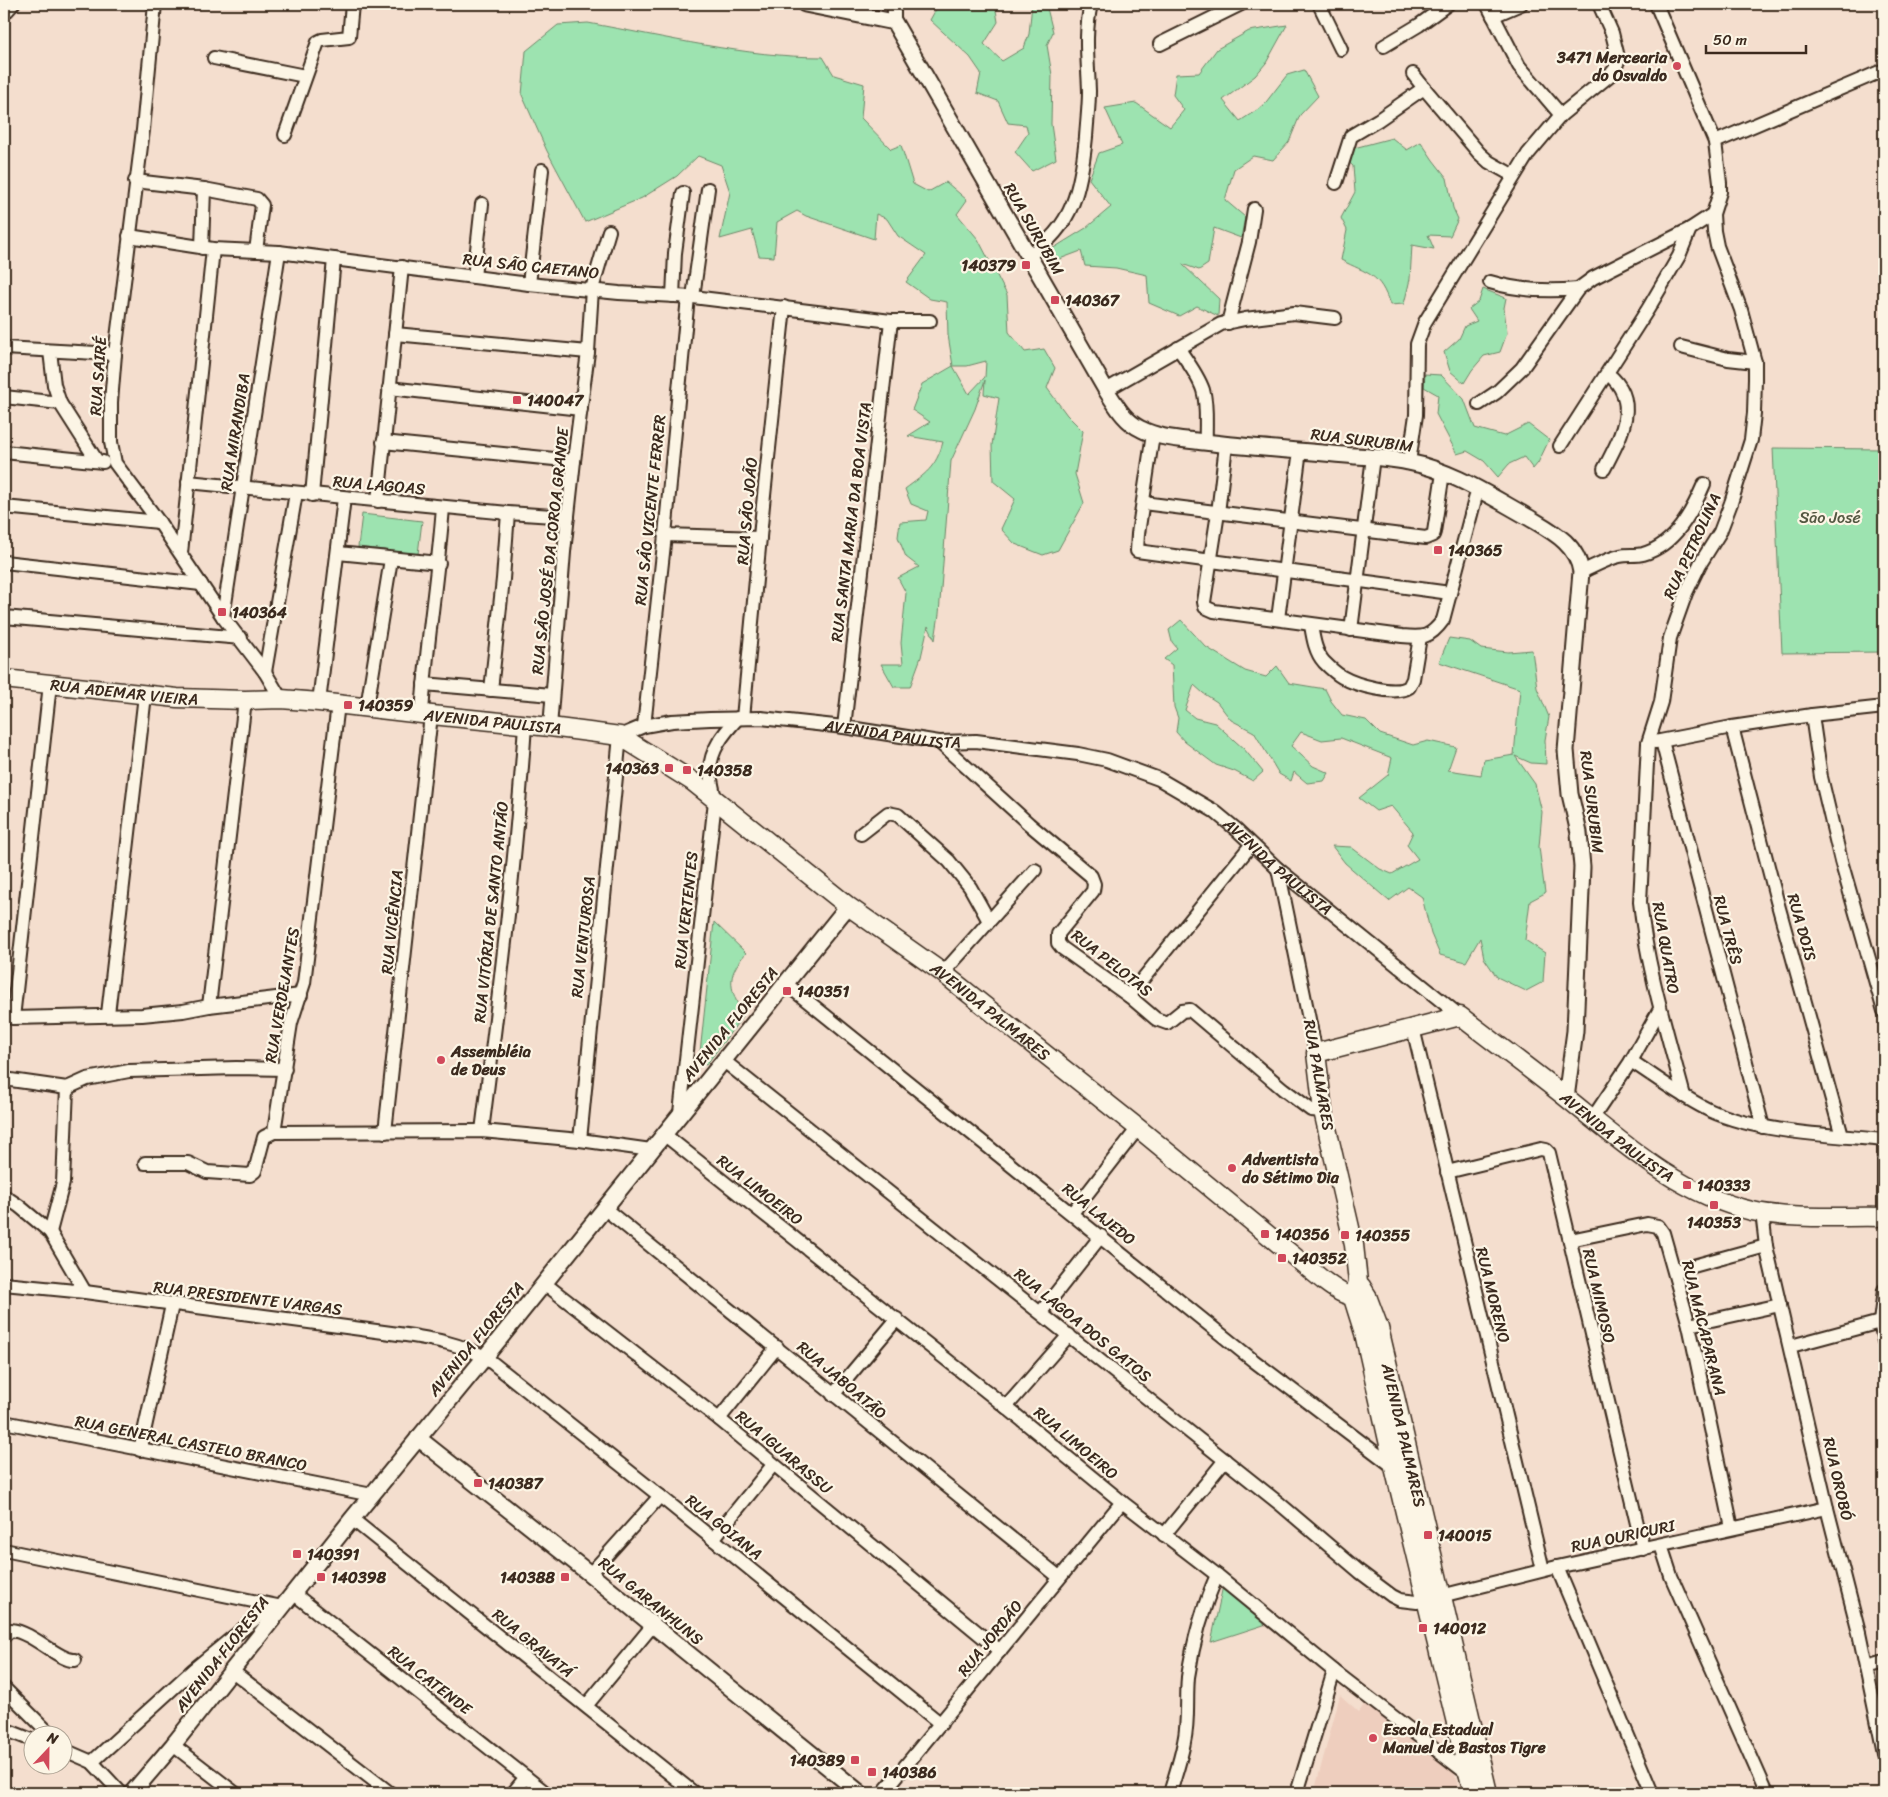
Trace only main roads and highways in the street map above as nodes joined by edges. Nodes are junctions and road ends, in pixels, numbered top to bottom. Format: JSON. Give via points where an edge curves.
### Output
{"nodes":[{"id":1,"x":4,"y":679,"type":"edge"},
{"id":2,"x":245,"y":700,"type":"joint"},
{"id":3,"x":620,"y":736,"type":"joint"},
{"id":4,"x":1316,"y":1053,"type":"joint"},
{"id":5,"x":1884,"y":1217,"type":"edge"},
{"id":6,"x":1360,"y":1292,"type":"junction"},
{"id":7,"x":1434,"y":1598,"type":"junction"},
{"id":8,"x":1473,"y":1793,"type":"edge"},
{"id":9,"x":1488,"y":1793,"type":"edge"}],
"edges":[{"from":1,"to":2,"type":"main road","name":"RUA ADEMAR VIEIRA","via":[[145,695]]},
{"from":2,"to":3,"type":"main road","name":"AVENIDA PAULISTA","via":[[319,702]]},
{"from":3,"to":6,"type":"main road","name":"AVENIDA PALMARES","via":[[692,781],[848,906],[943,973],[1311,1271],[1334,1288]]},
{"from":4,"to":5,"type":"main road","name":"AVENIDA PAULISTA","via":[[1460,1016],[1672,1179],[1711,1197],[1762,1212],[1792,1216]]},
{"from":4,"to":6,"type":"main road","name":"RUA PALMARES","via":[[1323,1111],[1354,1245]]},
{"from":6,"to":7,"type":"main road","name":"AVENIDA PALMARES","via":[[1364,1333],[1394,1467]]},
{"from":6,"to":7,"type":"main road","name":"AVENIDA PALMARES","via":[[1379,1328]]},
{"from":7,"to":8,"type":"main road","name":"AVENIDA PALMARES"},
{"from":7,"to":9,"type":"main road","name":"AVENIDA PALMARES"}]}
